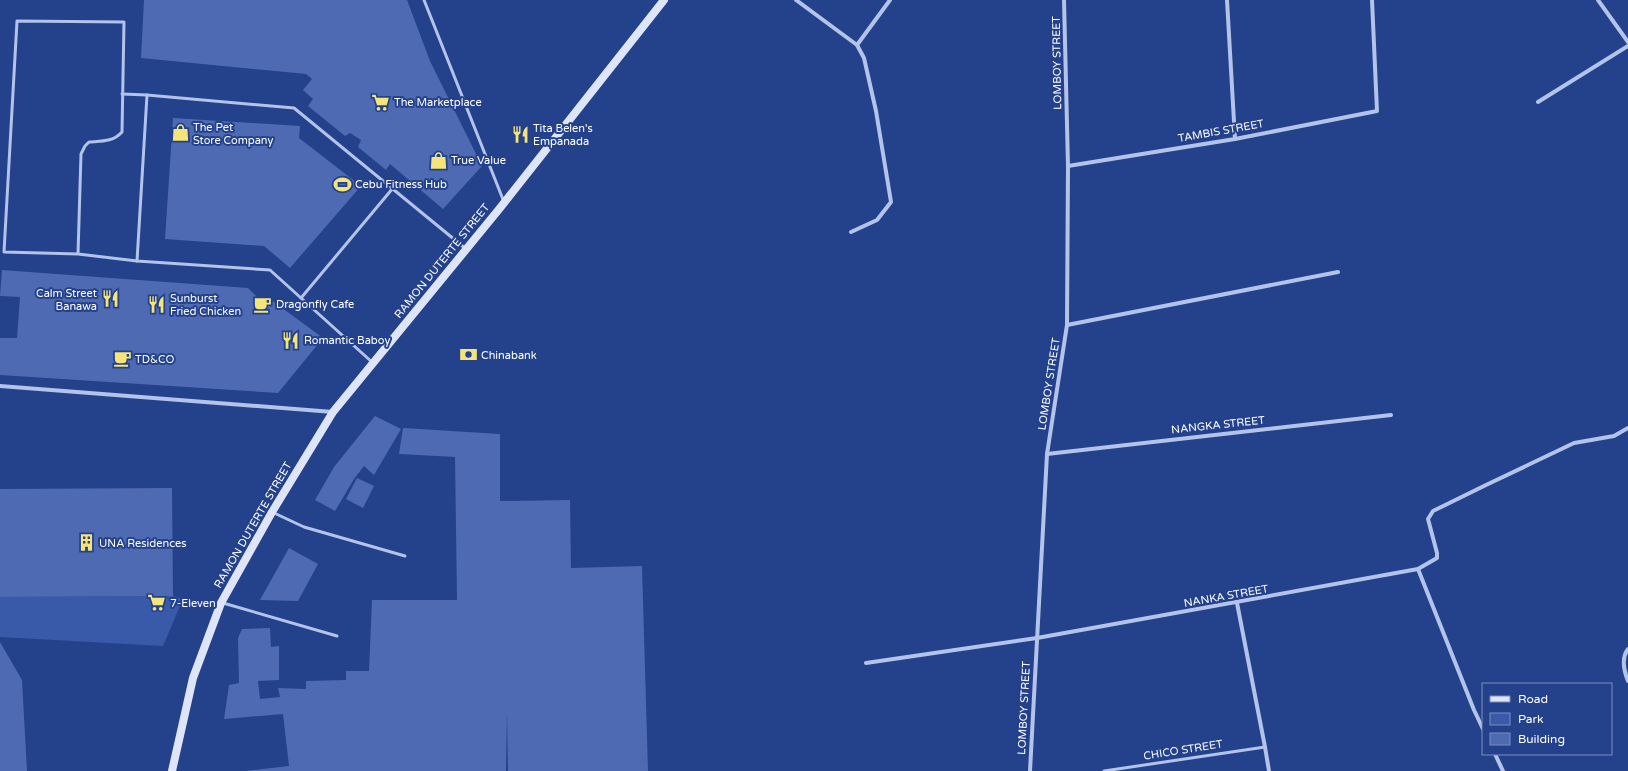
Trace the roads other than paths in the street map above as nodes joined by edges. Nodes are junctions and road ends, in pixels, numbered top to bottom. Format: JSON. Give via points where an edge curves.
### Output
{"nodes":[{"id":1,"x":424,"y":0,"type":"edge"},
{"id":2,"x":664,"y":0,"type":"edge"},
{"id":3,"x":796,"y":0,"type":"edge"},
{"id":4,"x":890,"y":0,"type":"edge"},
{"id":5,"x":1064,"y":0,"type":"edge"},
{"id":6,"x":1227,"y":0,"type":"edge"},
{"id":7,"x":1372,"y":0,"type":"edge"},
{"id":8,"x":1598,"y":0,"type":"edge"},
{"id":9,"x":1628,"y":42,"type":"edge"},
{"id":10,"x":857,"y":45,"type":"junction"},
{"id":11,"x":1628,"y":46,"type":"edge"},
{"id":12,"x":122,"y":94,"type":"junction"},
{"id":13,"x":147,"y":95,"type":"junction"},
{"id":14,"x":1538,"y":102,"type":"dead end"},
{"id":15,"x":1235,"y":139,"type":"junction"},
{"id":16,"x":1068,"y":166,"type":"junction"},
{"id":17,"x":393,"y":188,"type":"junction"},
{"id":18,"x":504,"y":202,"type":"junction"},
{"id":19,"x":852,"y":232,"type":"dead end"},
{"id":20,"x":466,"y":249,"type":"junction"},
{"id":21,"x":78,"y":254,"type":"junction"},
{"id":22,"x":137,"y":260,"type":"junction"},
{"id":23,"x":1338,"y":272,"type":"dead end"},
{"id":24,"x":301,"y":298,"type":"junction"},
{"id":25,"x":1067,"y":325,"type":"junction"},
{"id":26,"x":373,"y":363,"type":"junction"},
{"id":27,"x":0,"y":386,"type":"edge"},
{"id":28,"x":333,"y":412,"type":"junction"},
{"id":29,"x":1391,"y":415,"type":"dead end"},
{"id":30,"x":1628,"y":428,"type":"edge"},
{"id":31,"x":1047,"y":454,"type":"junction"},
{"id":32,"x":272,"y":512,"type":"junction"},
{"id":33,"x":405,"y":556,"type":"dead end"},
{"id":34,"x":1418,"y":569,"type":"junction"},
{"id":35,"x":221,"y":603,"type":"junction"},
{"id":36,"x":1237,"y":603,"type":"junction"},
{"id":37,"x":337,"y":636,"type":"dead end"},
{"id":38,"x":1037,"y":638,"type":"junction"},
{"id":39,"x":1627,"y":651,"type":"edge"},
{"id":40,"x":866,"y":663,"type":"dead end"},
{"id":41,"x":1628,"y":681,"type":"edge"},
{"id":42,"x":1482,"y":727,"type":"edge"},
{"id":43,"x":1265,"y":747,"type":"junction"},
{"id":44,"x":1495,"y":755,"type":"edge"},
{"id":45,"x":172,"y":771,"type":"edge"},
{"id":46,"x":1030,"y":771,"type":"edge"},
{"id":47,"x":1104,"y":771,"type":"edge"},
{"id":48,"x":1269,"y":771,"type":"edge"},
{"id":49,"x":1503,"y":771,"type":"edge"}],
"edges":[{"from":1,"to":18,"type":"lane"},
{"from":2,"to":18,"type":"main road","name":"RAMON DUTERTE STREET"},
{"from":3,"to":10,"type":"street"},
{"from":4,"to":10,"type":"street"},
{"from":5,"to":16,"type":"street","name":"LOMBOY STREET"},
{"from":6,"to":15,"type":"street"},
{"from":7,"to":15,"type":"street","name":"TAMBIS STREET","via":[[1377,112]]},
{"from":8,"to":9,"type":"street"},
{"from":10,"to":19,"type":"street","via":[[864,58],[876,111],[891,202],[877,220]]},
{"from":11,"to":14,"type":"street"},
{"from":12,"to":13,"type":"lane"},
{"from":12,"to":21,"type":"lane","via":[[122,132],[111,140],[89,142],[81,154]]},
{"from":12,"to":21,"type":"lane","via":[[124,22],[16,21],[4,252]]},
{"from":13,"to":17,"type":"lane","via":[[294,108]]},
{"from":13,"to":22,"type":"lane"},
{"from":15,"to":16,"type":"street","name":"TAMBIS STREET"},
{"from":16,"to":25,"type":"street","name":"LOMBOY STREET"},
{"from":17,"to":20,"type":"lane"},
{"from":17,"to":24,"type":"lane"},
{"from":18,"to":20,"type":"main road","name":"RAMON DUTERTE STREET"},
{"from":20,"to":26,"type":"main road","name":"RAMON DUTERTE STREET"},
{"from":21,"to":22,"type":"lane"},
{"from":22,"to":24,"type":"lane","via":[[270,270]]},
{"from":23,"to":25,"type":"street"},
{"from":24,"to":26,"type":"lane"},
{"from":25,"to":31,"type":"street","name":"LOMBOY STREET"},
{"from":26,"to":28,"type":"main road","name":"RAMON DUTERTE STREET"},
{"from":27,"to":28,"type":"street"},
{"from":28,"to":32,"type":"main road","name":"RAMON DUTERTE STREET"},
{"from":29,"to":31,"type":"street","name":"NANGKA STREET"},
{"from":30,"to":34,"type":"street","name":"NANKA STREET","via":[[1614,436],[1574,443],[1433,511],[1428,519],[1437,558]]},
{"from":31,"to":38,"type":"street","name":"LOMBOY STREET"},
{"from":32,"to":33,"type":"lane","via":[[304,527]]},
{"from":32,"to":35,"type":"main road","name":"RAMON DUTERTE STREET"},
{"from":34,"to":36,"type":"street","name":"NANKA STREET"},
{"from":34,"to":42,"type":"street"},
{"from":35,"to":37,"type":"lane"},
{"from":35,"to":45,"type":"main road","name":"RAMON DUTERTE STREET","via":[[193,678]]},
{"from":36,"to":38,"type":"street","name":"NANKA STREET"},
{"from":36,"to":43,"type":"street"},
{"from":38,"to":40,"type":"street","name":"NANKA STREET"},
{"from":38,"to":46,"type":"street","name":"LOMBOY STREET"},
{"from":39,"to":41,"type":"street","via":[[1624,664]]},
{"from":43,"to":47,"type":"lane","name":"CHICO STREET"},
{"from":43,"to":48,"type":"street"},
{"from":44,"to":49,"type":"street"}]}
